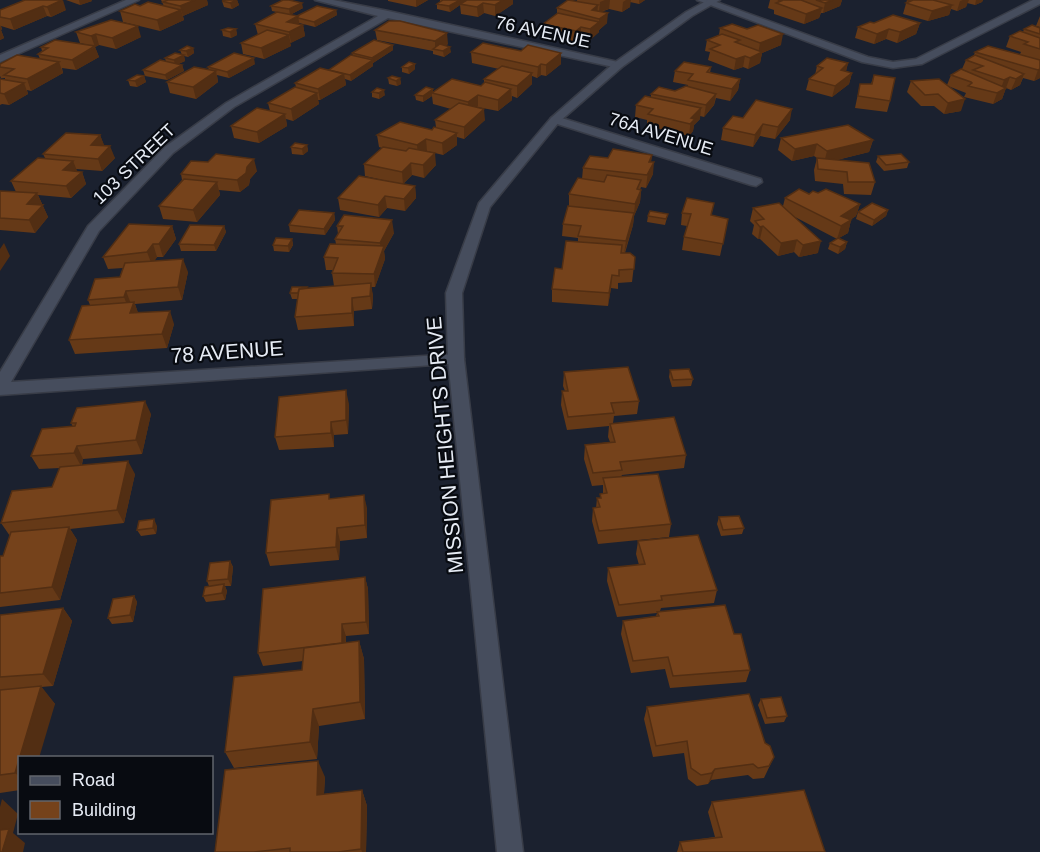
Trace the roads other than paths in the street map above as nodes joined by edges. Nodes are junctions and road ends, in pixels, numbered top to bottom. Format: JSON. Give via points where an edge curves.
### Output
{"nodes":[{"id":1,"x":134,"y":0,"type":"edge"},
{"id":2,"x":320,"y":0,"type":"edge"},
{"id":3,"x":1040,"y":0,"type":"edge"},
{"id":4,"x":708,"y":1,"type":"edge"},
{"id":5,"x":388,"y":15,"type":"junction"},
{"id":6,"x":0,"y":59,"type":"edge"},
{"id":7,"x":618,"y":65,"type":"junction"},
{"id":8,"x":555,"y":120,"type":"junction"},
{"id":9,"x":756,"y":182,"type":"dead end"},
{"id":10,"x":456,"y":359,"type":"junction"},
{"id":11,"x":0,"y":388,"type":"edge"},
{"id":12,"x":510,"y":852,"type":"edge"}],
"edges":[{"from":1,"to":6,"type":"street"},
{"from":2,"to":5,"type":"street","name":"76 AVENUE"},
{"from":3,"to":4,"type":"street","via":[[918,62],[893,65],[867,60]]},
{"from":4,"to":7,"type":"street","name":"MISSION HEIGHTS DRIVE"},
{"from":5,"to":7,"type":"street","name":"76 AVENUE"},
{"from":5,"to":11,"type":"street","name":"103 STREET","via":[[230,105],[169,150],[93,229]]},
{"from":7,"to":8,"type":"street","name":"MISSION HEIGHTS DRIVE"},
{"from":8,"to":9,"type":"street","name":"76A AVENUE"},
{"from":8,"to":10,"type":"street","name":"MISSION HEIGHTS DRIVE","via":[[484,206],[454,293]]},
{"from":10,"to":11,"type":"street","name":"78 AVENUE"},
{"from":10,"to":12,"type":"street","name":"MISSION HEIGHTS DRIVE"}]}
